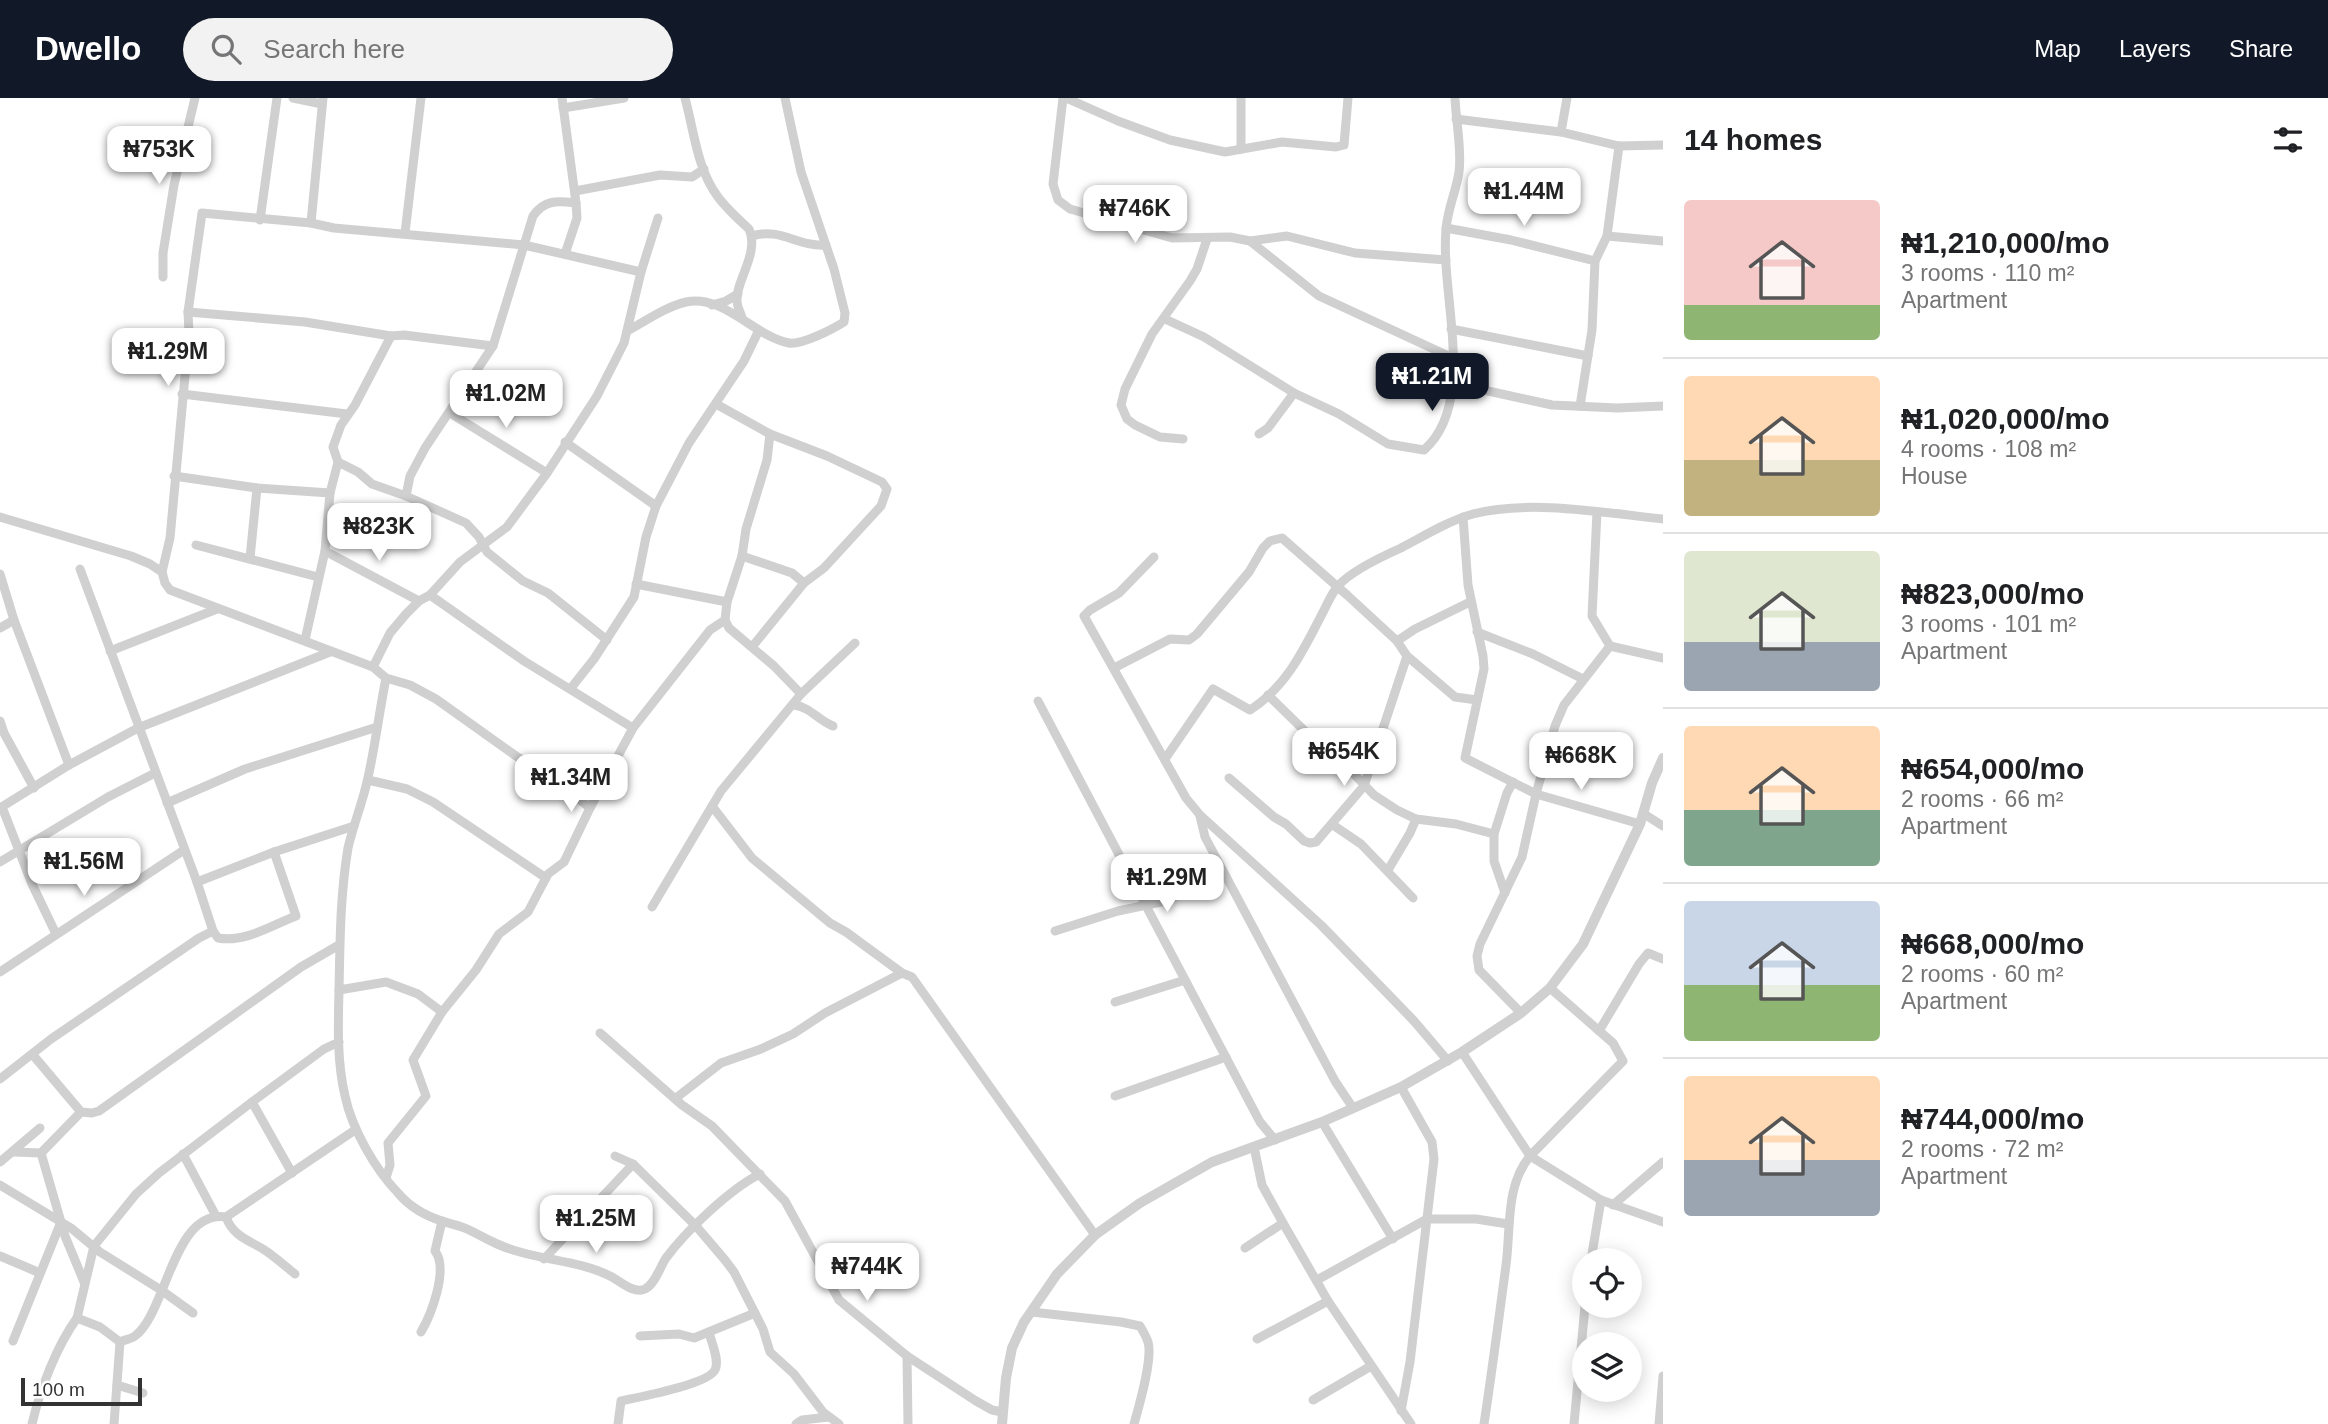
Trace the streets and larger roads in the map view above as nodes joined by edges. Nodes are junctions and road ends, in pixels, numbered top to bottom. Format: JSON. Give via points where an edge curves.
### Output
{"nodes":[{"id":1,"x":195,"y":98,"type":"edge"},
{"id":2,"x":277,"y":98,"type":"edge"},
{"id":3,"x":293,"y":98,"type":"edge"},
{"id":4,"x":421,"y":98,"type":"edge"},
{"id":5,"x":624,"y":98,"type":"edge"},
{"id":6,"x":685,"y":98,"type":"edge"},
{"id":7,"x":785,"y":98,"type":"edge"},
{"id":8,"x":1064,"y":98,"type":"edge"},
{"id":9,"x":1241,"y":98,"type":"edge"},
{"id":10,"x":1348,"y":98,"type":"edge"},
{"id":11,"x":1455,"y":98,"type":"edge"},
{"id":12,"x":1567,"y":98,"type":"edge"},
{"id":13,"x":323,"y":101,"type":"edge"},
{"id":14,"x":562,"y":103,"type":"edge"},
{"id":15,"x":1456,"y":119,"type":"junction"},
{"id":16,"x":1561,"y":132,"type":"junction"},
{"id":17,"x":1663,"y":145,"type":"edge"},
{"id":18,"x":1619,"y":146,"type":"junction"},
{"id":19,"x":1241,"y":149,"type":"junction"},
{"id":20,"x":704,"y":169,"type":"junction"},
{"id":21,"x":575,"y":191,"type":"junction"},
{"id":22,"x":576,"y":203,"type":"junction"},
{"id":23,"x":658,"y":219,"type":"dead end"},
{"id":24,"x":260,"y":220,"type":"junction"},
{"id":25,"x":311,"y":223,"type":"junction"},
{"id":26,"x":1446,"y":228,"type":"junction"},
{"id":27,"x":405,"y":233,"type":"junction"},
{"id":28,"x":752,"y":236,"type":"junction"},
{"id":29,"x":1607,"y":236,"type":"junction"},
{"id":30,"x":1207,"y":239,"type":"junction"},
{"id":31,"x":1250,"y":241,"type":"junction"},
{"id":32,"x":1663,"y":241,"type":"edge"},
{"id":33,"x":524,"y":245,"type":"junction"},
{"id":34,"x":826,"y":245,"type":"junction"},
{"id":35,"x":565,"y":254,"type":"junction"},
{"id":36,"x":1446,"y":260,"type":"junction"},
{"id":37,"x":1595,"y":261,"type":"junction"},
{"id":38,"x":641,"y":272,"type":"junction"},
{"id":39,"x":163,"y":277,"type":"dead end"},
{"id":40,"x":738,"y":294,"type":"junction"},
{"id":41,"x":712,"y":305,"type":"junction"},
{"id":42,"x":188,"y":312,"type":"junction"},
{"id":43,"x":742,"y":318,"type":"junction"},
{"id":44,"x":1165,"y":319,"type":"junction"},
{"id":45,"x":1451,"y":329,"type":"junction"},
{"id":46,"x":759,"y":330,"type":"junction"},
{"id":47,"x":627,"y":331,"type":"junction"},
{"id":48,"x":391,"y":336,"type":"junction"},
{"id":49,"x":493,"y":346,"type":"junction"},
{"id":50,"x":1588,"y":356,"type":"junction"},
{"id":51,"x":1453,"y":358,"type":"junction"},
{"id":52,"x":1452,"y":383,"type":"junction"},
{"id":53,"x":1294,"y":393,"type":"junction"},
{"id":54,"x":183,"y":394,"type":"junction"},
{"id":55,"x":716,"y":404,"type":"junction"},
{"id":56,"x":1580,"y":406,"type":"junction"},
{"id":57,"x":1663,"y":406,"type":"edge"},
{"id":58,"x":450,"y":413,"type":"junction"},
{"id":59,"x":347,"y":414,"type":"junction"},
{"id":60,"x":770,"y":434,"type":"junction"},
{"id":61,"x":1259,"y":434,"type":"dead end"},
{"id":62,"x":1183,"y":439,"type":"dead end"},
{"id":63,"x":565,"y":442,"type":"junction"},
{"id":64,"x":338,"y":462,"type":"junction"},
{"id":65,"x":547,"y":473,"type":"junction"},
{"id":66,"x":174,"y":476,"type":"junction"},
{"id":67,"x":257,"y":488,"type":"junction"},
{"id":68,"x":330,"y":494,"type":"junction"},
{"id":69,"x":406,"y":496,"type":"junction"},
{"id":70,"x":656,"y":506,"type":"junction"},
{"id":71,"x":1597,"y":512,"type":"junction"},
{"id":72,"x":0,"y":517,"type":"edge"},
{"id":73,"x":1464,"y":517,"type":"junction"},
{"id":74,"x":1663,"y":519,"type":"edge"},
{"id":75,"x":196,"y":545,"type":"dead end"},
{"id":76,"x":483,"y":547,"type":"junction"},
{"id":77,"x":325,"y":551,"type":"junction"},
{"id":78,"x":742,"y":556,"type":"junction"},
{"id":79,"x":1154,"y":556,"type":"dead end"},
{"id":80,"x":250,"y":558,"type":"junction"},
{"id":81,"x":79,"y":569,"type":"dead end"},
{"id":82,"x":162,"y":572,"type":"junction"},
{"id":83,"x":0,"y":574,"type":"edge"},
{"id":84,"x":318,"y":577,"type":"junction"},
{"id":85,"x":804,"y":583,"type":"junction"},
{"id":86,"x":636,"y":584,"type":"junction"},
{"id":87,"x":1337,"y":587,"type":"junction"},
{"id":88,"x":430,"y":596,"type":"junction"},
{"id":89,"x":419,"y":601,"type":"junction"},
{"id":90,"x":727,"y":602,"type":"junction"},
{"id":91,"x":1470,"y":602,"type":"junction"},
{"id":92,"x":217,"y":609,"type":"junction"},
{"id":93,"x":14,"y":620,"type":"junction"},
{"id":94,"x":725,"y":620,"type":"junction"},
{"id":95,"x":0,"y":628,"type":"edge"},
{"id":96,"x":1477,"y":632,"type":"junction"},
{"id":97,"x":305,"y":640,"type":"junction"},
{"id":98,"x":607,"y":640,"type":"junction"},
{"id":99,"x":1397,"y":641,"type":"junction"},
{"id":100,"x":855,"y":643,"type":"dead end"},
{"id":101,"x":1611,"y":646,"type":"junction"},
{"id":102,"x":752,"y":647,"type":"junction"},
{"id":103,"x":110,"y":651,"type":"junction"},
{"id":104,"x":330,"y":652,"type":"junction"},
{"id":105,"x":1407,"y":656,"type":"junction"},
{"id":106,"x":1663,"y":658,"type":"edge"},
{"id":107,"x":373,"y":667,"type":"junction"},
{"id":108,"x":1114,"y":668,"type":"junction"},
{"id":109,"x":386,"y":678,"type":"junction"},
{"id":110,"x":1583,"y":679,"type":"junction"},
{"id":111,"x":570,"y":688,"type":"junction"},
{"id":112,"x":801,"y":694,"type":"junction"},
{"id":113,"x":1268,"y":695,"type":"junction"},
{"id":114,"x":1477,"y":700,"type":"junction"},
{"id":115,"x":1038,"y":701,"type":"dead end"},
{"id":116,"x":794,"y":705,"type":"junction"},
{"id":117,"x":0,"y":721,"type":"edge"},
{"id":118,"x":833,"y":726,"type":"dead end"},
{"id":119,"x":377,"y":727,"type":"junction"},
{"id":120,"x":138,"y":728,"type":"junction"},
{"id":121,"x":633,"y":728,"type":"junction"},
{"id":122,"x":1663,"y":758,"type":"edge"},
{"id":123,"x":1165,"y":759,"type":"junction"},
{"id":124,"x":69,"y":765,"type":"junction"},
{"id":125,"x":155,"y":773,"type":"junction"},
{"id":126,"x":1229,"y":778,"type":"dead end"},
{"id":127,"x":368,"y":780,"type":"junction"},
{"id":128,"x":1513,"y":782,"type":"junction"},
{"id":129,"x":1364,"y":786,"type":"junction"},
{"id":130,"x":34,"y":788,"type":"junction"},
{"id":131,"x":1536,"y":794,"type":"junction"},
{"id":132,"x":167,"y":803,"type":"junction"},
{"id":133,"x":712,"y":806,"type":"junction"},
{"id":134,"x":1,"y":808,"type":"edge"},
{"id":135,"x":590,"y":808,"type":"junction"},
{"id":136,"x":1200,"y":815,"type":"junction"},
{"id":137,"x":1416,"y":819,"type":"junction"},
{"id":138,"x":1642,"y":819,"type":"junction"},
{"id":139,"x":1333,"y":825,"type":"junction"},
{"id":140,"x":354,"y":826,"type":"junction"},
{"id":141,"x":1663,"y":826,"type":"edge"},
{"id":142,"x":1494,"y":834,"type":"junction"},
{"id":143,"x":19,"y":850,"type":"junction"},
{"id":144,"x":184,"y":850,"type":"junction"},
{"id":145,"x":274,"y":852,"type":"junction"},
{"id":146,"x":0,"y":862,"type":"edge"},
{"id":147,"x":1388,"y":870,"type":"junction"},
{"id":148,"x":1225,"y":875,"type":"junction"},
{"id":149,"x":546,"y":878,"type":"junction"},
{"id":150,"x":197,"y":882,"type":"junction"},
{"id":151,"x":1505,"y":892,"type":"junction"},
{"id":152,"x":1413,"y":898,"type":"dead end"},
{"id":153,"x":1146,"y":906,"type":"junction"},
{"id":154,"x":652,"y":907,"type":"dead end"},
{"id":155,"x":213,"y":931,"type":"junction"},
{"id":156,"x":1055,"y":931,"type":"dead end"},
{"id":157,"x":56,"y":934,"type":"junction"},
{"id":158,"x":339,"y":945,"type":"junction"},
{"id":159,"x":1663,"y":959,"type":"edge"},
{"id":160,"x":0,"y":972,"type":"edge"},
{"id":161,"x":902,"y":973,"type":"junction"},
{"id":162,"x":1185,"y":980,"type":"junction"},
{"id":163,"x":1550,"y":988,"type":"junction"},
{"id":164,"x":339,"y":990,"type":"junction"},
{"id":165,"x":1115,"y":1002,"type":"dead end"},
{"id":166,"x":442,"y":1012,"type":"junction"},
{"id":167,"x":1521,"y":1013,"type":"junction"},
{"id":168,"x":1599,"y":1031,"type":"junction"},
{"id":169,"x":600,"y":1033,"type":"dead end"},
{"id":170,"x":339,"y":1042,"type":"junction"},
{"id":171,"x":1462,"y":1052,"type":"junction"},
{"id":172,"x":33,"y":1055,"type":"junction"},
{"id":173,"x":1226,"y":1057,"type":"junction"},
{"id":174,"x":1448,"y":1061,"type":"junction"},
{"id":175,"x":0,"y":1079,"type":"edge"},
{"id":176,"x":1401,"y":1087,"type":"junction"},
{"id":177,"x":1115,"y":1096,"type":"dead end"},
{"id":178,"x":676,"y":1098,"type":"junction"},
{"id":179,"x":252,"y":1102,"type":"junction"},
{"id":180,"x":1353,"y":1108,"type":"junction"},
{"id":181,"x":81,"y":1112,"type":"junction"},
{"id":182,"x":1322,"y":1122,"type":"junction"},
{"id":183,"x":40,"y":1128,"type":"dead end"},
{"id":184,"x":355,"y":1130,"type":"junction"},
{"id":185,"x":1275,"y":1140,"type":"junction"},
{"id":186,"x":1254,"y":1147,"type":"junction"},
{"id":187,"x":14,"y":1152,"type":"junction"},
{"id":188,"x":41,"y":1153,"type":"junction"},
{"id":189,"x":183,"y":1154,"type":"junction"},
{"id":190,"x":615,"y":1156,"type":"dead end"},
{"id":191,"x":1530,"y":1156,"type":"junction"},
{"id":192,"x":1663,"y":1162,"type":"edge"},
{"id":193,"x":0,"y":1163,"type":"edge"},
{"id":194,"x":633,"y":1164,"type":"junction"},
{"id":195,"x":292,"y":1174,"type":"junction"},
{"id":196,"x":760,"y":1174,"type":"junction"},
{"id":197,"x":386,"y":1178,"type":"junction"},
{"id":198,"x":0,"y":1185,"type":"edge"},
{"id":199,"x":1601,"y":1200,"type":"junction"},
{"id":200,"x":1613,"y":1205,"type":"junction"},
{"id":201,"x":221,"y":1217,"type":"junction"},
{"id":202,"x":1427,"y":1219,"type":"junction"},
{"id":203,"x":61,"y":1222,"type":"junction"},
{"id":204,"x":442,"y":1222,"type":"junction"},
{"id":205,"x":1663,"y":1222,"type":"edge"},
{"id":206,"x":1283,"y":1223,"type":"junction"},
{"id":207,"x":1508,"y":1224,"type":"junction"},
{"id":208,"x":696,"y":1226,"type":"junction"},
{"id":209,"x":1095,"y":1235,"type":"junction"},
{"id":210,"x":1393,"y":1239,"type":"junction"},
{"id":211,"x":94,"y":1246,"type":"junction"},
{"id":212,"x":1245,"y":1248,"type":"dead end"},
{"id":213,"x":1593,"y":1248,"type":"edge"},
{"id":214,"x":0,"y":1256,"type":"edge"},
{"id":215,"x":544,"y":1259,"type":"junction"},
{"id":216,"x":40,"y":1273,"type":"junction"},
{"id":217,"x":295,"y":1273,"type":"dead end"},
{"id":218,"x":1317,"y":1280,"type":"junction"},
{"id":219,"x":85,"y":1284,"type":"junction"},
{"id":220,"x":162,"y":1290,"type":"junction"},
{"id":221,"x":1328,"y":1301,"type":"junction"},
{"id":222,"x":1031,"y":1312,"type":"junction"},
{"id":223,"x":193,"y":1313,"type":"dead end"},
{"id":224,"x":755,"y":1313,"type":"junction"},
{"id":225,"x":77,"y":1318,"type":"junction"},
{"id":226,"x":1584,"y":1318,"type":"edge"},
{"id":227,"x":421,"y":1332,"type":"dead end"},
{"id":228,"x":709,"y":1332,"type":"junction"},
{"id":229,"x":640,"y":1336,"type":"dead end"},
{"id":230,"x":1256,"y":1339,"type":"dead end"},
{"id":231,"x":13,"y":1340,"type":"dead end"},
{"id":232,"x":120,"y":1342,"type":"junction"},
{"id":233,"x":907,"y":1356,"type":"junction"},
{"id":234,"x":1371,"y":1366,"type":"junction"},
{"id":235,"x":1663,"y":1376,"type":"edge"},
{"id":236,"x":117,"y":1385,"type":"junction"},
{"id":237,"x":143,"y":1393,"type":"dead end"},
{"id":238,"x":1313,"y":1400,"type":"dead end"},
{"id":239,"x":1401,"y":1411,"type":"junction"},
{"id":240,"x":1002,"y":1412,"type":"junction"},
{"id":241,"x":829,"y":1417,"type":"junction"},
{"id":242,"x":32,"y":1424,"type":"edge"},
{"id":243,"x":114,"y":1424,"type":"edge"},
{"id":244,"x":618,"y":1424,"type":"edge"},
{"id":245,"x":796,"y":1424,"type":"edge"},
{"id":246,"x":839,"y":1424,"type":"edge"},
{"id":247,"x":908,"y":1424,"type":"edge"},
{"id":248,"x":1002,"y":1424,"type":"edge"},
{"id":249,"x":1134,"y":1424,"type":"edge"},
{"id":250,"x":1411,"y":1424,"type":"edge"},
{"id":251,"x":1484,"y":1424,"type":"edge"},
{"id":252,"x":1574,"y":1424,"type":"edge"},
{"id":253,"x":1659,"y":1424,"type":"edge"}],
"edges":[{"from":1,"to":39,"type":"street","via":[[174,185]]},
{"from":2,"to":24,"type":"street"},
{"from":3,"to":13,"type":"street"},
{"from":4,"to":27,"type":"street"},
{"from":5,"to":14,"type":"street"},
{"from":6,"to":20,"type":"street"},
{"from":7,"to":34,"type":"street","via":[[800,172]]},
{"from":8,"to":19,"type":"street","via":[[1170,140],[1225,152]]},
{"from":8,"to":30,"type":"street","via":[[1052,184],[1058,200],[1070,209],[1161,236]]},
{"from":9,"to":19,"type":"street"},
{"from":10,"to":19,"type":"street","via":[[1344,145],[1282,142]]},
{"from":11,"to":15,"type":"street"},
{"from":12,"to":16,"type":"street"},
{"from":13,"to":25,"type":"street"},
{"from":14,"to":21,"type":"street"},
{"from":15,"to":16,"type":"street"},
{"from":15,"to":26,"type":"street","via":[[1459,170]]},
{"from":16,"to":18,"type":"street"},
{"from":17,"to":18,"type":"street"},
{"from":18,"to":29,"type":"street"},
{"from":20,"to":21,"type":"street","via":[[692,177],[660,175]]},
{"from":20,"to":28,"type":"street","via":[[717,195]]},
{"from":21,"to":22,"type":"street"},
{"from":22,"to":33,"type":"street","via":[[555,200],[537,210]]},
{"from":22,"to":35,"type":"street","via":[[577,218]]},
{"from":23,"to":38,"type":"street"},
{"from":24,"to":25,"type":"street"},
{"from":24,"to":42,"type":"street","via":[[202,213]]},
{"from":25,"to":27,"type":"street"},
{"from":26,"to":36,"type":"street"},
{"from":26,"to":37,"type":"street"},
{"from":27,"to":33,"type":"street"},
{"from":28,"to":34,"type":"street","via":[[777,233]]},
{"from":28,"to":40,"type":"street"},
{"from":29,"to":32,"type":"street"},
{"from":29,"to":37,"type":"street"},
{"from":30,"to":31,"type":"street"},
{"from":30,"to":44,"type":"street","via":[[1197,269]]},
{"from":31,"to":36,"type":"street","via":[[1287,236],[1355,253]]},
{"from":31,"to":51,"type":"street","via":[[1319,296]]},
{"from":33,"to":35,"type":"street"},
{"from":33,"to":49,"type":"street"},
{"from":34,"to":46,"type":"street","via":[[844,322],[792,344]]},
{"from":35,"to":38,"type":"street"},
{"from":36,"to":45,"type":"street"},
{"from":37,"to":50,"type":"street"},
{"from":38,"to":47,"type":"street"},
{"from":40,"to":41,"type":"street"},
{"from":40,"to":43,"type":"street"},
{"from":41,"to":43,"type":"street"},
{"from":41,"to":47,"type":"street","via":[[685,302]]},
{"from":42,"to":48,"type":"street","via":[[305,322]]},
{"from":42,"to":54,"type":"street"},
{"from":43,"to":46,"type":"street"},
{"from":44,"to":53,"type":"street","via":[[1204,337]]},
{"from":44,"to":62,"type":"street","via":[[1152,334],[1121,405],[1135,425],[1160,437]]},
{"from":45,"to":50,"type":"street"},
{"from":45,"to":51,"type":"street"},
{"from":46,"to":55,"type":"street"},
{"from":47,"to":63,"type":"street","via":[[605,383]]},
{"from":48,"to":49,"type":"street"},
{"from":48,"to":59,"type":"street"},
{"from":49,"to":58,"type":"street"},
{"from":50,"to":56,"type":"street"},
{"from":51,"to":52,"type":"street"},
{"from":52,"to":53,"type":"street","via":[[1449,410],[1436,440],[1424,450],[1388,444]]},
{"from":52,"to":56,"type":"street","via":[[1552,405]]},
{"from":53,"to":61,"type":"street"},
{"from":54,"to":59,"type":"street"},
{"from":54,"to":66,"type":"street"},
{"from":55,"to":60,"type":"street"},
{"from":55,"to":70,"type":"street"},
{"from":56,"to":57,"type":"street"},
{"from":58,"to":65,"type":"street"},
{"from":58,"to":69,"type":"street","via":[[418,460]]},
{"from":59,"to":64,"type":"street","via":[[333,447]]},
{"from":60,"to":78,"type":"street"},
{"from":60,"to":85,"type":"street","via":[[827,456],[882,482],[887,489],[881,506],[824,568]]},
{"from":63,"to":65,"type":"street"},
{"from":63,"to":70,"type":"street"},
{"from":64,"to":68,"type":"street"},
{"from":64,"to":69,"type":"street","via":[[372,484]]},
{"from":65,"to":76,"type":"street","via":[[507,527]]},
{"from":66,"to":67,"type":"street"},
{"from":66,"to":82,"type":"street","via":[[170,538]]},
{"from":67,"to":68,"type":"street"},
{"from":67,"to":80,"type":"street"},
{"from":68,"to":77,"type":"street"},
{"from":69,"to":76,"type":"street","via":[[466,523]]},
{"from":70,"to":86,"type":"street"},
{"from":71,"to":73,"type":"street","via":[[1522,508]]},
{"from":71,"to":74,"type":"street"},
{"from":71,"to":101,"type":"street","via":[[1592,616]]},
{"from":72,"to":82,"type":"street","via":[[131,556]]},
{"from":73,"to":87,"type":"street","via":[[1389,554]]},
{"from":73,"to":91,"type":"street"},
{"from":75,"to":80,"type":"street"},
{"from":76,"to":88,"type":"street","via":[[460,562]]},
{"from":76,"to":98,"type":"street"},
{"from":77,"to":84,"type":"street"},
{"from":77,"to":89,"type":"street"},
{"from":78,"to":85,"type":"street","via":[[792,573]]},
{"from":78,"to":90,"type":"street"},
{"from":79,"to":108,"type":"street","via":[[1119,593],[1084,617]]},
{"from":80,"to":84,"type":"street"},
{"from":81,"to":103,"type":"street"},
{"from":82,"to":92,"type":"street","via":[[170,590]]},
{"from":83,"to":93,"type":"street"},
{"from":84,"to":97,"type":"street"},
{"from":85,"to":102,"type":"street"},
{"from":86,"to":90,"type":"street"},
{"from":86,"to":98,"type":"street","via":[[634,597]]},
{"from":87,"to":99,"type":"street"},
{"from":87,"to":108,"type":"street","via":[[1282,538],[1270,541],[1198,634],[1189,640],[1170,639]]},
{"from":87,"to":113,"type":"street","via":[[1297,663]]},
{"from":88,"to":89,"type":"street"},
{"from":88,"to":111,"type":"street"},
{"from":89,"to":107,"type":"street","via":[[390,633]]},
{"from":90,"to":94,"type":"street"},
{"from":91,"to":96,"type":"street"},
{"from":91,"to":99,"type":"street"},
{"from":92,"to":97,"type":"street"},
{"from":92,"to":103,"type":"street"},
{"from":93,"to":95,"type":"street"},
{"from":93,"to":124,"type":"street"},
{"from":94,"to":102,"type":"street"},
{"from":94,"to":121,"type":"street","via":[[710,630]]},
{"from":96,"to":110,"type":"street"},
{"from":96,"to":114,"type":"street","via":[[1484,669]]},
{"from":97,"to":104,"type":"street"},
{"from":98,"to":111,"type":"street"},
{"from":99,"to":105,"type":"street"},
{"from":100,"to":112,"type":"street"},
{"from":101,"to":106,"type":"street"},
{"from":101,"to":110,"type":"street"},
{"from":102,"to":112,"type":"street"},
{"from":103,"to":120,"type":"street"},
{"from":104,"to":107,"type":"street"},
{"from":104,"to":120,"type":"street"},
{"from":105,"to":114,"type":"street","via":[[1455,697]]},
{"from":105,"to":129,"type":"street"},
{"from":107,"to":109,"type":"street"},
{"from":108,"to":123,"type":"street"},
{"from":109,"to":119,"type":"street"},
{"from":109,"to":135,"type":"street","via":[[436,699]]},
{"from":110,"to":131,"type":"street","via":[[1555,726]]},
{"from":111,"to":121,"type":"street"},
{"from":112,"to":116,"type":"street"},
{"from":113,"to":123,"type":"street","via":[[1250,710],[1213,689]]},
{"from":113,"to":129,"type":"street","via":[[1319,745],[1324,757],[1351,771]]},
{"from":114,"to":128,"type":"street","via":[[1465,758]]},
{"from":115,"to":153,"type":"street"},
{"from":116,"to":118,"type":"street","via":[[808,708]]},
{"from":116,"to":133,"type":"street"},
{"from":117,"to":130,"type":"street"},
{"from":119,"to":127,"type":"street"},
{"from":119,"to":132,"type":"street","via":[[245,769]]},
{"from":120,"to":124,"type":"street"},
{"from":120,"to":125,"type":"street"},
{"from":121,"to":135,"type":"street"},
{"from":122,"to":138,"type":"street"},
{"from":123,"to":136,"type":"street","via":[[1175,783]]},
{"from":124,"to":130,"type":"street"},
{"from":125,"to":132,"type":"street"},
{"from":125,"to":143,"type":"street"},
{"from":126,"to":139,"type":"street","via":[[1310,844]]},
{"from":127,"to":140,"type":"street"},
{"from":127,"to":149,"type":"street","via":[[407,789],[433,802]]},
{"from":128,"to":131,"type":"street"},
{"from":128,"to":142,"type":"street"},
{"from":129,"to":137,"type":"street"},
{"from":129,"to":139,"type":"street"},
{"from":130,"to":134,"type":"street"},
{"from":131,"to":138,"type":"street"},
{"from":131,"to":151,"type":"street","via":[[1522,857]]},
{"from":132,"to":144,"type":"street"},
{"from":133,"to":154,"type":"street"},
{"from":133,"to":161,"type":"street","via":[[752,858],[830,923]]},
{"from":134,"to":143,"type":"street"},
{"from":135,"to":149,"type":"street","via":[[569,855]]},
{"from":136,"to":148,"type":"street","via":[[1205,837]]},
{"from":136,"to":174,"type":"street","via":[[1321,925]]},
{"from":137,"to":142,"type":"street"},
{"from":137,"to":147,"type":"street"},
{"from":138,"to":141,"type":"street"},
{"from":138,"to":163,"type":"street","via":[[1583,944]]},
{"from":139,"to":147,"type":"street"},
{"from":140,"to":145,"type":"street"},
{"from":140,"to":158,"type":"street"},
{"from":142,"to":151,"type":"street","via":[[1494,861]]},
{"from":143,"to":146,"type":"street"},
{"from":143,"to":157,"type":"street"},
{"from":144,"to":150,"type":"street"},
{"from":144,"to":157,"type":"street"},
{"from":145,"to":150,"type":"street"},
{"from":145,"to":155,"type":"street","via":[[296,916],[239,939],[218,938]]},
{"from":147,"to":152,"type":"street"},
{"from":148,"to":153,"type":"street"},
{"from":148,"to":180,"type":"street"},
{"from":149,"to":166,"type":"street","via":[[528,912],[499,934]]},
{"from":150,"to":155,"type":"street"},
{"from":151,"to":167,"type":"street","via":[[1476,962]]},
{"from":153,"to":156,"type":"street"},
{"from":153,"to":162,"type":"street"},
{"from":155,"to":172,"type":"street"},
{"from":157,"to":160,"type":"street"},
{"from":158,"to":164,"type":"street"},
{"from":158,"to":181,"type":"street","via":[[301,967],[99,1111]]},
{"from":159,"to":168,"type":"street","via":[[1648,953]]},
{"from":161,"to":178,"type":"street","via":[[793,1034],[722,1063]]},
{"from":161,"to":209,"type":"street","via":[[912,977]]},
{"from":162,"to":165,"type":"street"},
{"from":162,"to":173,"type":"street"},
{"from":163,"to":167,"type":"street"},
{"from":163,"to":168,"type":"street"},
{"from":164,"to":166,"type":"street","via":[[386,982],[418,993]]},
{"from":164,"to":170,"type":"street"},
{"from":166,"to":197,"type":"street","via":[[413,1060],[426,1096],[388,1143]]},
{"from":167,"to":171,"type":"street"},
{"from":168,"to":191,"type":"street","via":[[1623,1060]]},
{"from":169,"to":178,"type":"street"},
{"from":170,"to":179,"type":"street"},
{"from":170,"to":184,"type":"street","via":[[345,1097]]},
{"from":171,"to":174,"type":"street"},
{"from":171,"to":191,"type":"street"},
{"from":172,"to":175,"type":"street"},
{"from":172,"to":181,"type":"street"},
{"from":173,"to":177,"type":"street"},
{"from":173,"to":185,"type":"street","via":[[1260,1122]]},
{"from":174,"to":176,"type":"street"},
{"from":176,"to":180,"type":"street"},
{"from":176,"to":202,"type":"street","via":[[1432,1142]]},
{"from":178,"to":196,"type":"street"},
{"from":179,"to":189,"type":"street"},
{"from":179,"to":195,"type":"street"},
{"from":180,"to":182,"type":"street"},
{"from":181,"to":188,"type":"street"},
{"from":182,"to":185,"type":"street"},
{"from":182,"to":210,"type":"street"},
{"from":183,"to":187,"type":"street"},
{"from":184,"to":195,"type":"street"},
{"from":184,"to":197,"type":"street"},
{"from":185,"to":186,"type":"street"},
{"from":186,"to":206,"type":"street","via":[[1262,1185]]},
{"from":186,"to":209,"type":"street","via":[[1212,1162]]},
{"from":187,"to":188,"type":"street"},
{"from":187,"to":193,"type":"street"},
{"from":188,"to":203,"type":"street"},
{"from":189,"to":201,"type":"street"},
{"from":189,"to":211,"type":"street","via":[[136,1194]]},
{"from":190,"to":194,"type":"street"},
{"from":191,"to":199,"type":"street"},
{"from":191,"to":207,"type":"street","via":[[1516,1183]]},
{"from":192,"to":200,"type":"street"},
{"from":194,"to":208,"type":"street"},
{"from":194,"to":215,"type":"street"},
{"from":195,"to":201,"type":"street"},
{"from":196,"to":208,"type":"street","via":[[738,1186]]},
{"from":196,"to":233,"type":"street","via":[[785,1201],[839,1300]]},
{"from":197,"to":204,"type":"street","via":[[419,1211]]},
{"from":198,"to":203,"type":"street"},
{"from":199,"to":200,"type":"street"},
{"from":199,"to":213,"type":"street"},
{"from":200,"to":205,"type":"street"},
{"from":201,"to":217,"type":"street","via":[[237,1235]]},
{"from":201,"to":220,"type":"street","via":[[202,1222],[184,1243]]},
{"from":202,"to":207,"type":"street"},
{"from":202,"to":210,"type":"street"},
{"from":202,"to":239,"type":"street"},
{"from":203,"to":211,"type":"street"},
{"from":203,"to":216,"type":"street"},
{"from":203,"to":219,"type":"street"},
{"from":204,"to":215,"type":"street"},
{"from":204,"to":227,"type":"street","via":[[435,1251],[440,1270],[432,1314]]},
{"from":206,"to":212,"type":"street"},
{"from":206,"to":218,"type":"street"},
{"from":207,"to":251,"type":"street"},
{"from":208,"to":215,"type":"street","via":[[643,1290],[563,1260]]},
{"from":208,"to":224,"type":"street","via":[[734,1272]]},
{"from":209,"to":222,"type":"street","via":[[1058,1274]]},
{"from":210,"to":218,"type":"street"},
{"from":211,"to":219,"type":"street"},
{"from":211,"to":220,"type":"street"},
{"from":214,"to":216,"type":"street"},
{"from":216,"to":231,"type":"street"},
{"from":218,"to":221,"type":"street"},
{"from":219,"to":225,"type":"street"},
{"from":220,"to":223,"type":"street"},
{"from":220,"to":232,"type":"street","via":[[136,1336]]},
{"from":221,"to":230,"type":"street"},
{"from":221,"to":234,"type":"street"},
{"from":222,"to":240,"type":"street","via":[[1012,1348]]},
{"from":222,"to":249,"type":"street","via":[[1140,1326],[1149,1351]]},
{"from":224,"to":228,"type":"street"},
{"from":224,"to":241,"type":"street","via":[[771,1352]]},
{"from":225,"to":232,"type":"street","via":[[100,1326]]},
{"from":225,"to":242,"type":"street","via":[[48,1374]]},
{"from":226,"to":252,"type":"street"},
{"from":228,"to":229,"type":"street","via":[[694,1338]]},
{"from":228,"to":244,"type":"street","via":[[716,1363],[712,1374],[648,1397],[621,1401]]},
{"from":232,"to":236,"type":"street"},
{"from":233,"to":240,"type":"street","via":[[976,1401]]},
{"from":233,"to":247,"type":"street"},
{"from":234,"to":238,"type":"street"},
{"from":234,"to":239,"type":"street"},
{"from":235,"to":253,"type":"street"},
{"from":236,"to":237,"type":"street"},
{"from":236,"to":243,"type":"street"},
{"from":239,"to":250,"type":"street"},
{"from":240,"to":248,"type":"street"},
{"from":241,"to":245,"type":"street"},
{"from":241,"to":246,"type":"street"}]}
